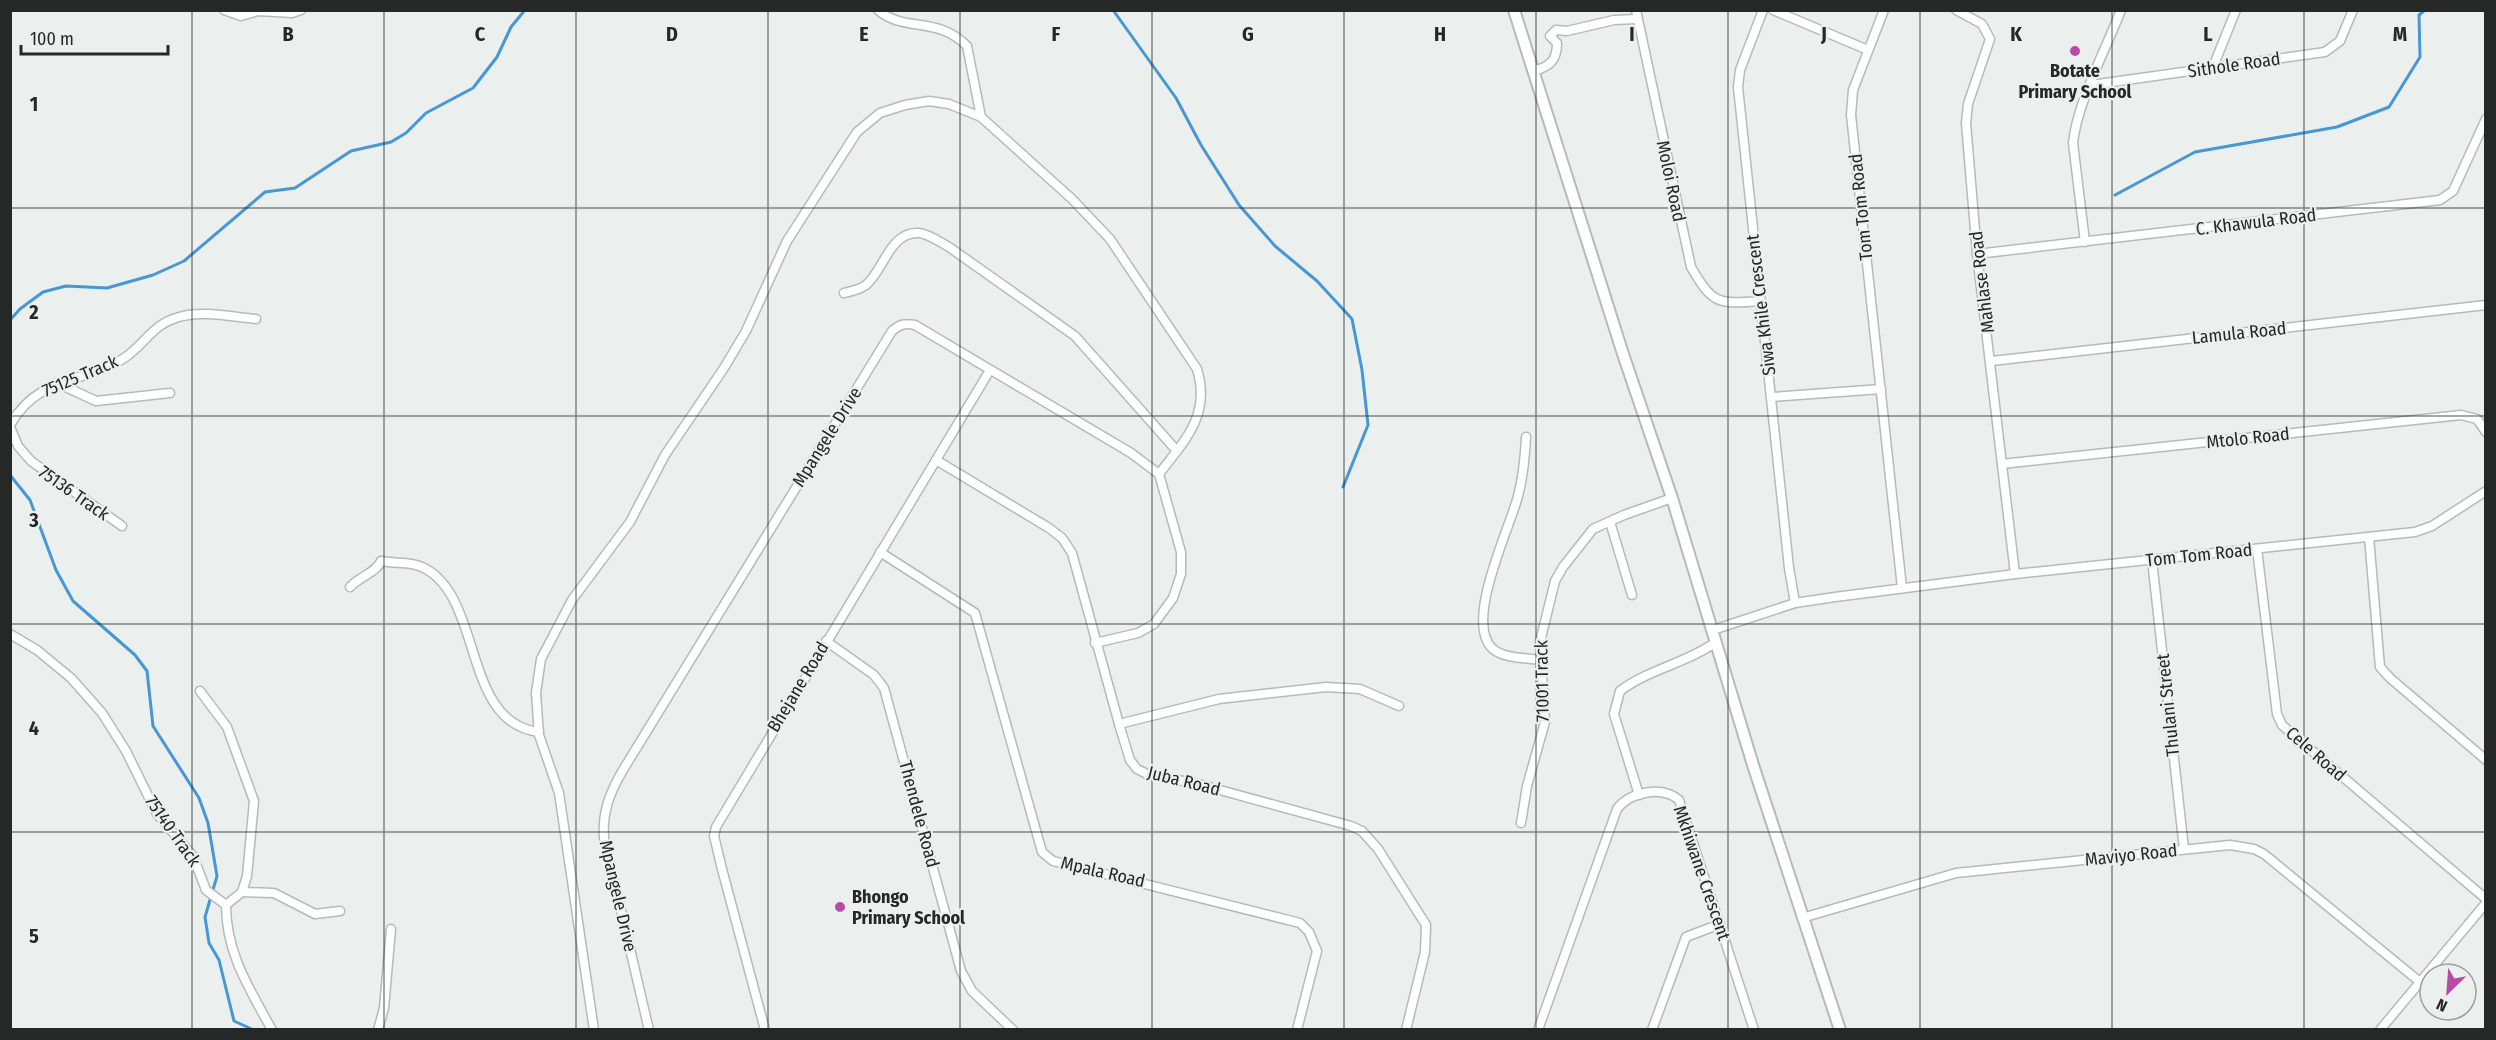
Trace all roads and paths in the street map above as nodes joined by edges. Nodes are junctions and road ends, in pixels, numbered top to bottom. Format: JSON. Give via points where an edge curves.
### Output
{"nodes":[{"id":1,"x":224,"y":10,"type":"edge"},
{"id":2,"x":302,"y":10,"type":"edge"},
{"id":3,"x":878,"y":10,"type":"edge"},
{"id":4,"x":1514,"y":10,"type":"edge"},
{"id":5,"x":1763,"y":10,"type":"edge"},
{"id":6,"x":1773,"y":10,"type":"edge"},
{"id":7,"x":1884,"y":10,"type":"edge"},
{"id":8,"x":1956,"y":10,"type":"edge"},
{"id":9,"x":2121,"y":10,"type":"edge"},
{"id":10,"x":2236,"y":10,"type":"edge"},
{"id":11,"x":2353,"y":10,"type":"edge"},
{"id":12,"x":1636,"y":15,"type":"edge"},
{"id":13,"x":1868,"y":50,"type":"junction"},
{"id":14,"x":2213,"y":68,"type":"junction"},
{"id":15,"x":1533,"y":71,"type":"junction"},
{"id":16,"x":2091,"y":85,"type":"junction"},
{"id":17,"x":981,"y":117,"type":"junction"},
{"id":18,"x":2486,"y":118,"type":"edge"},
{"id":19,"x":2085,"y":242,"type":"junction"},
{"id":20,"x":1977,"y":254,"type":"junction"},
{"id":21,"x":844,"y":293,"type":"dead end"},
{"id":22,"x":1760,"y":301,"type":"junction"},
{"id":23,"x":2486,"y":305,"type":"edge"},
{"id":24,"x":256,"y":319,"type":"dead end"},
{"id":25,"x":1992,"y":361,"type":"junction"},
{"id":26,"x":990,"y":369,"type":"junction"},
{"id":27,"x":57,"y":383,"type":"junction"},
{"id":28,"x":1881,"y":389,"type":"junction"},
{"id":29,"x":170,"y":393,"type":"dead end"},
{"id":30,"x":1772,"y":397,"type":"junction"},
{"id":31,"x":10,"y":426,"type":"edge"},
{"id":32,"x":2486,"y":432,"type":"edge"},
{"id":33,"x":1526,"y":437,"type":"dead end"},
{"id":34,"x":1177,"y":451,"type":"junction"},
{"id":35,"x":936,"y":460,"type":"junction"},
{"id":36,"x":2002,"y":464,"type":"junction"},
{"id":37,"x":1159,"y":474,"type":"junction"},
{"id":38,"x":2486,"y":491,"type":"edge"},
{"id":39,"x":1672,"y":498,"type":"junction"},
{"id":40,"x":1610,"y":522,"type":"junction"},
{"id":41,"x":122,"y":526,"type":"dead end"},
{"id":42,"x":2369,"y":537,"type":"junction"},
{"id":43,"x":2257,"y":549,"type":"junction"},
{"id":44,"x":880,"y":552,"type":"junction"},
{"id":45,"x":2152,"y":560,"type":"junction"},
{"id":46,"x":2015,"y":574,"type":"junction"},
{"id":47,"x":350,"y":587,"type":"dead end"},
{"id":48,"x":1902,"y":588,"type":"junction"},
{"id":49,"x":1632,"y":595,"type":"dead end"},
{"id":50,"x":1796,"y":603,"type":"junction"},
{"id":51,"x":1713,"y":630,"type":"junction"},
{"id":52,"x":10,"y":634,"type":"edge"},
{"id":53,"x":825,"y":641,"type":"junction"},
{"id":54,"x":1716,"y":642,"type":"junction"},
{"id":55,"x":1095,"y":643,"type":"junction"},
{"id":56,"x":1542,"y":660,"type":"junction"},
{"id":57,"x":200,"y":691,"type":"dead end"},
{"id":58,"x":1399,"y":706,"type":"dead end"},
{"id":59,"x":1119,"y":724,"type":"junction"},
{"id":60,"x":539,"y":732,"type":"junction"},
{"id":61,"x":2486,"y":760,"type":"edge"},
{"id":62,"x":1639,"y":795,"type":"junction"},
{"id":63,"x":1521,"y":823,"type":"dead end"},
{"id":64,"x":2184,"y":849,"type":"junction"},
{"id":65,"x":242,"y":892,"type":"junction"},
{"id":66,"x":2486,"y":901,"type":"edge"},
{"id":67,"x":226,"y":905,"type":"junction"},
{"id":68,"x":340,"y":911,"type":"dead end"},
{"id":69,"x":1802,"y":918,"type":"junction"},
{"id":70,"x":1720,"y":924,"type":"junction"},
{"id":71,"x":391,"y":929,"type":"dead end"},
{"id":72,"x":2436,"y":962,"type":"edge"},
{"id":73,"x":2418,"y":980,"type":"edge"},
{"id":74,"x":2418,"y":984,"type":"edge"},
{"id":75,"x":272,"y":1029,"type":"edge"},
{"id":76,"x":378,"y":1029,"type":"edge"},
{"id":77,"x":594,"y":1029,"type":"edge"},
{"id":78,"x":649,"y":1029,"type":"edge"},
{"id":79,"x":765,"y":1029,"type":"edge"},
{"id":80,"x":1013,"y":1029,"type":"edge"},
{"id":81,"x":1297,"y":1029,"type":"edge"},
{"id":82,"x":1406,"y":1029,"type":"edge"},
{"id":83,"x":1538,"y":1029,"type":"edge"},
{"id":84,"x":1652,"y":1029,"type":"edge"},
{"id":85,"x":1754,"y":1029,"type":"edge"},
{"id":86,"x":1840,"y":1029,"type":"edge"},
{"id":87,"x":2380,"y":1029,"type":"edge"}],
"edges":[{"from":1,"to":2,"type":"street","via":[[241,16],[258,11]]},
{"from":3,"to":17,"type":"street","via":[[894,20],[941,27],[967,46]]},
{"from":4,"to":15,"type":"street"},
{"from":5,"to":22,"type":"street","name":"Siwa Khile Crescent","via":[[1740,70],[1738,87]]},
{"from":6,"to":13,"type":"street"},
{"from":7,"to":13,"type":"street","name":"Tom Tom Road"},
{"from":8,"to":20,"type":"street","name":"Mahlase Road","via":[[1982,24],[1990,39],[1966,113]]},
{"from":9,"to":16,"type":"street"},
{"from":10,"to":14,"type":"street"},
{"from":11,"to":14,"type":"street","name":"Sithole Road","via":[[2340,41],[2330,50]]},
{"from":12,"to":15,"type":"street","via":[[1567,31],[1556,30],[1550,36],[1557,43],[1557,55],[1548,67]]},
{"from":12,"to":22,"type":"street","name":"Moloi Road","via":[[1691,267],[1703,287],[1719,301]]},
{"from":13,"to":28,"type":"street","name":"Tom Tom Road","via":[[1853,90],[1851,115]]},
{"from":14,"to":16,"type":"street","name":"Sithole Road"},
{"from":15,"to":39,"type":"street"},
{"from":16,"to":19,"type":"street","via":[[2079,111],[2073,143]]},
{"from":17,"to":34,"type":"street","via":[[1110,239],[1197,369],[1201,404],[1189,435]]},
{"from":17,"to":60,"type":"street","via":[[949,104],[929,101],[904,105],[880,113],[846,146],[788,240],[746,331],[724,368],[665,455],[630,522],[572,600],[549,641],[538,672]]},
{"from":18,"to":19,"type":"street","name":"C. Khawula Road","via":[[2453,191],[2440,200]]},
{"from":19,"to":20,"type":"street","name":"C. Khawula Road"},
{"from":20,"to":25,"type":"street","name":"Mahlase Road"},
{"from":21,"to":34,"type":"street","via":[[866,285],[891,248],[905,236],[918,233],[929,237],[1075,336]]},
{"from":22,"to":30,"type":"street","name":"Siwa Khile Crescent"},
{"from":23,"to":25,"type":"street","name":"Lamula Road"},
{"from":24,"to":27,"type":"street","name":"75125 Track","via":[[196,315],[165,321],[120,360]]},
{"from":25,"to":36,"type":"street","name":"Mahlase Road"},
{"from":26,"to":35,"type":"street","name":"Bhejane Road"},
{"from":26,"to":37,"type":"street","name":"Mpangele Drive","via":[[1131,453]]},
{"from":26,"to":78,"type":"street","name":"Mpangele Drive","via":[[915,325],[905,323],[892,331],[613,786],[603,822],[604,838]]},
{"from":27,"to":29,"type":"street","via":[[96,401]]},
{"from":27,"to":31,"type":"street","name":"75125 Track","via":[[27,403]]},
{"from":28,"to":30,"type":"street"},
{"from":28,"to":48,"type":"street","name":"Tom Tom Road"},
{"from":30,"to":50,"type":"street","name":"Siwa Khile Crescent"},
{"from":31,"to":41,"type":"street","name":"75136 Track","via":[[18,446],[31,461]]},
{"from":32,"to":36,"type":"street","name":"Mtolo Road","via":[[2477,419],[2461,415]]},
{"from":33,"to":56,"type":"street","via":[[1517,498],[1495,562],[1484,631],[1487,642],[1498,653]]},
{"from":34,"to":37,"type":"street"},
{"from":35,"to":44,"type":"street","name":"Bhejane Road"},
{"from":35,"to":55,"type":"street","name":"Juba Road","via":[[1062,538],[1072,552]]},
{"from":36,"to":46,"type":"street","name":"Mahlase Road"},
{"from":37,"to":55,"type":"street","via":[[1182,562],[1173,598],[1145,630]]},
{"from":38,"to":42,"type":"street","name":"Tom Tom Road","via":[[2423,530]]},
{"from":39,"to":40,"type":"street","name":"71001 Track"},
{"from":39,"to":51,"type":"street"},
{"from":40,"to":49,"type":"street"},
{"from":40,"to":56,"type":"street","name":"71001 Track","via":[[1583,540],[1555,581],[1542,627]]},
{"from":42,"to":43,"type":"street","name":"Tom Tom Road"},
{"from":42,"to":61,"type":"street","via":[[2380,667]]},
{"from":43,"to":45,"type":"street","name":"Tom Tom Road"},
{"from":43,"to":66,"type":"street","name":"Cele Road","via":[[2277,714],[2282,725]]},
{"from":44,"to":53,"type":"street","name":"Bhejane Road"},
{"from":44,"to":81,"type":"street","name":"Mpala Road","via":[[975,613],[1042,852],[1053,861],[1300,923],[1309,932],[1317,951]]},
{"from":45,"to":46,"type":"street","name":"Tom Tom Road"},
{"from":45,"to":64,"type":"street","name":"Thulani Street"},
{"from":46,"to":48,"type":"street","name":"Tom Tom Road"},
{"from":47,"to":60,"type":"street","via":[[357,578],[379,567],[381,561],[408,563],[432,573],[451,595],[500,713],[518,727]]},
{"from":48,"to":50,"type":"street","name":"Tom Tom Road"},
{"from":50,"to":51,"type":"street","name":"Tom Tom Road"},
{"from":51,"to":54,"type":"street"},
{"from":52,"to":67,"type":"street","name":"75140 Track","via":[[71,678],[102,713],[157,814],[193,856],[206,890]]},
{"from":53,"to":79,"type":"street","name":"Bhejane Road","via":[[719,818],[714,836]]},
{"from":53,"to":80,"type":"street","name":"Thendele Road","via":[[874,675],[884,688],[962,971],[972,991]]},
{"from":54,"to":62,"type":"street","via":[[1620,691],[1614,714]]},
{"from":54,"to":69,"type":"street"},
{"from":55,"to":59,"type":"street","name":"Juba Road"},
{"from":56,"to":63,"type":"street","name":"71001 Track","via":[[1545,722]]},
{"from":57,"to":65,"type":"street","via":[[227,727],[252,792],[250,856]]},
{"from":58,"to":59,"type":"street","via":[[1360,689],[1326,687],[1229,697]]},
{"from":59,"to":82,"type":"street","name":"Juba Road","via":[[1130,760],[1147,774],[1209,787],[1362,831],[1378,849],[1426,925],[1425,952]]},
{"from":60,"to":77,"type":"street","via":[[559,793]]},
{"from":62,"to":70,"type":"street","name":"Mkhiwane Crescent","via":[[1666,792],[1679,800]]},
{"from":62,"to":83,"type":"street","via":[[1621,804],[1615,814]]},
{"from":64,"to":69,"type":"street","name":"Maviyo Road","via":[[1956,873]]},
{"from":64,"to":73,"type":"street","name":"Maviyo Road","via":[[2230,845],[2264,854]]},
{"from":65,"to":67,"type":"street"},
{"from":65,"to":68,"type":"street","via":[[274,893],[315,914]]},
{"from":66,"to":72,"type":"street"},
{"from":67,"to":75,"type":"street","via":[[226,931],[234,957]]},
{"from":69,"to":86,"type":"street"},
{"from":70,"to":84,"type":"street","via":[[1686,938]]},
{"from":70,"to":85,"type":"street","name":"Mkhiwane Crescent"},
{"from":71,"to":76,"type":"street","via":[[384,1008]]},
{"from":74,"to":87,"type":"street"}]}
